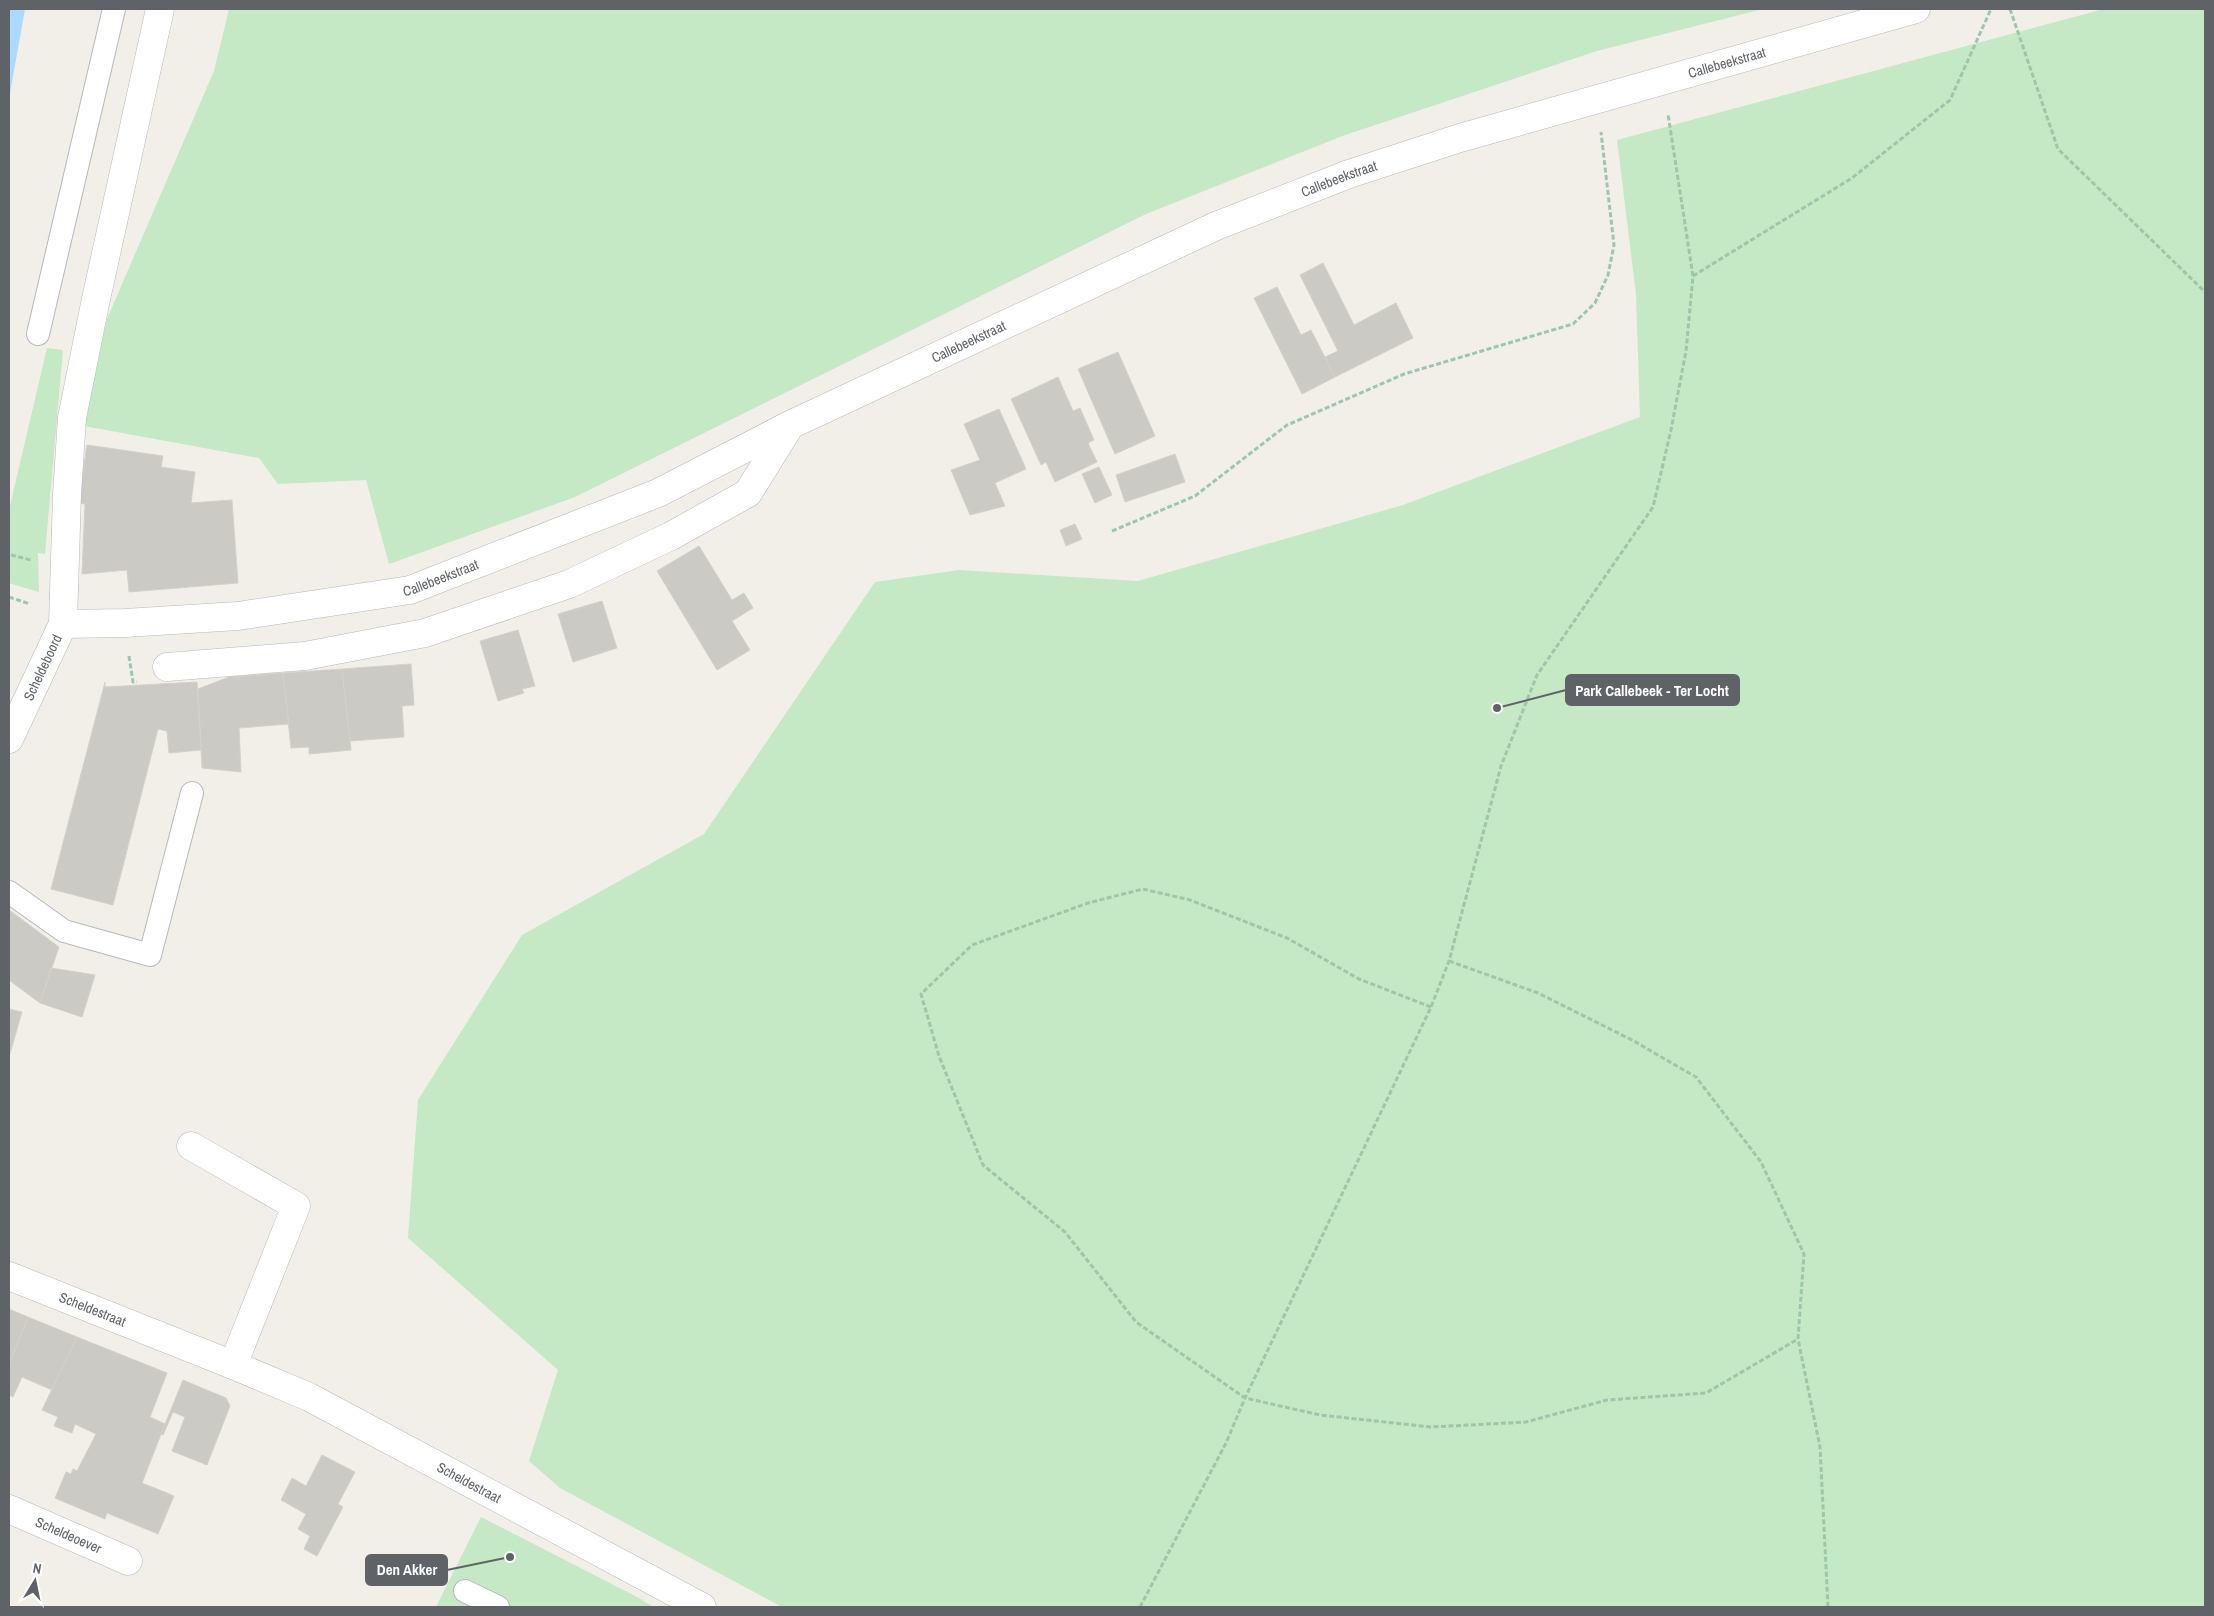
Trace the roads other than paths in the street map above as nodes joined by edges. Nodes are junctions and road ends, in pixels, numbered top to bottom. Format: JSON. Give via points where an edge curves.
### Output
{"nodes":[{"id":1,"x":114,"y":9,"type":"edge"},
{"id":2,"x":160,"y":9,"type":"edge"},
{"id":3,"x":1916,"y":9,"type":"edge"},
{"id":4,"x":38,"y":334,"type":"dead end"},
{"id":5,"x":790,"y":425,"type":"junction"},
{"id":6,"x":63,"y":624,"type":"junction"},
{"id":7,"x":166,"y":667,"type":"dead end"},
{"id":8,"x":9,"y":739,"type":"edge"},
{"id":9,"x":192,"y":793,"type":"dead end"},
{"id":10,"x":9,"y":892,"type":"edge"},
{"id":11,"x":191,"y":1146,"type":"dead end"},
{"id":12,"x":9,"y":1276,"type":"edge"},
{"id":13,"x":234,"y":1365,"type":"junction"},
{"id":14,"x":9,"y":1509,"type":"edge"},
{"id":15,"x":128,"y":1561,"type":"dead end"},
{"id":16,"x":465,"y":1591,"type":"dead end"},
{"id":17,"x":695,"y":1606,"type":"edge"},
{"id":18,"x":498,"y":1607,"type":"edge"}],
"edges":[{"from":1,"to":4,"type":"lane"},
{"from":2,"to":6,"type":"street","via":[[72,418]]},
{"from":3,"to":5,"type":"street","name":"Callebeekstraat","via":[[1460,138],[1358,171],[1216,226]]},
{"from":5,"to":6,"type":"street","name":"Callebeekstraat","via":[[658,493],[410,590],[238,616]]},
{"from":5,"to":7,"type":"street","via":[[748,492],[670,536],[569,584],[425,633],[305,656]]},
{"from":6,"to":8,"type":"street","name":"Scheldeboord"},
{"from":9,"to":10,"type":"lane","via":[[150,955],[64,931]]},
{"from":11,"to":13,"type":"street","via":[[296,1206]]},
{"from":12,"to":13,"type":"street","name":"Scheldestraat"},
{"from":13,"to":17,"type":"street","name":"Scheldestraat","via":[[309,1397]]},
{"from":14,"to":15,"type":"street","name":"Scheldeoever"},
{"from":16,"to":18,"type":"lane"}]}
